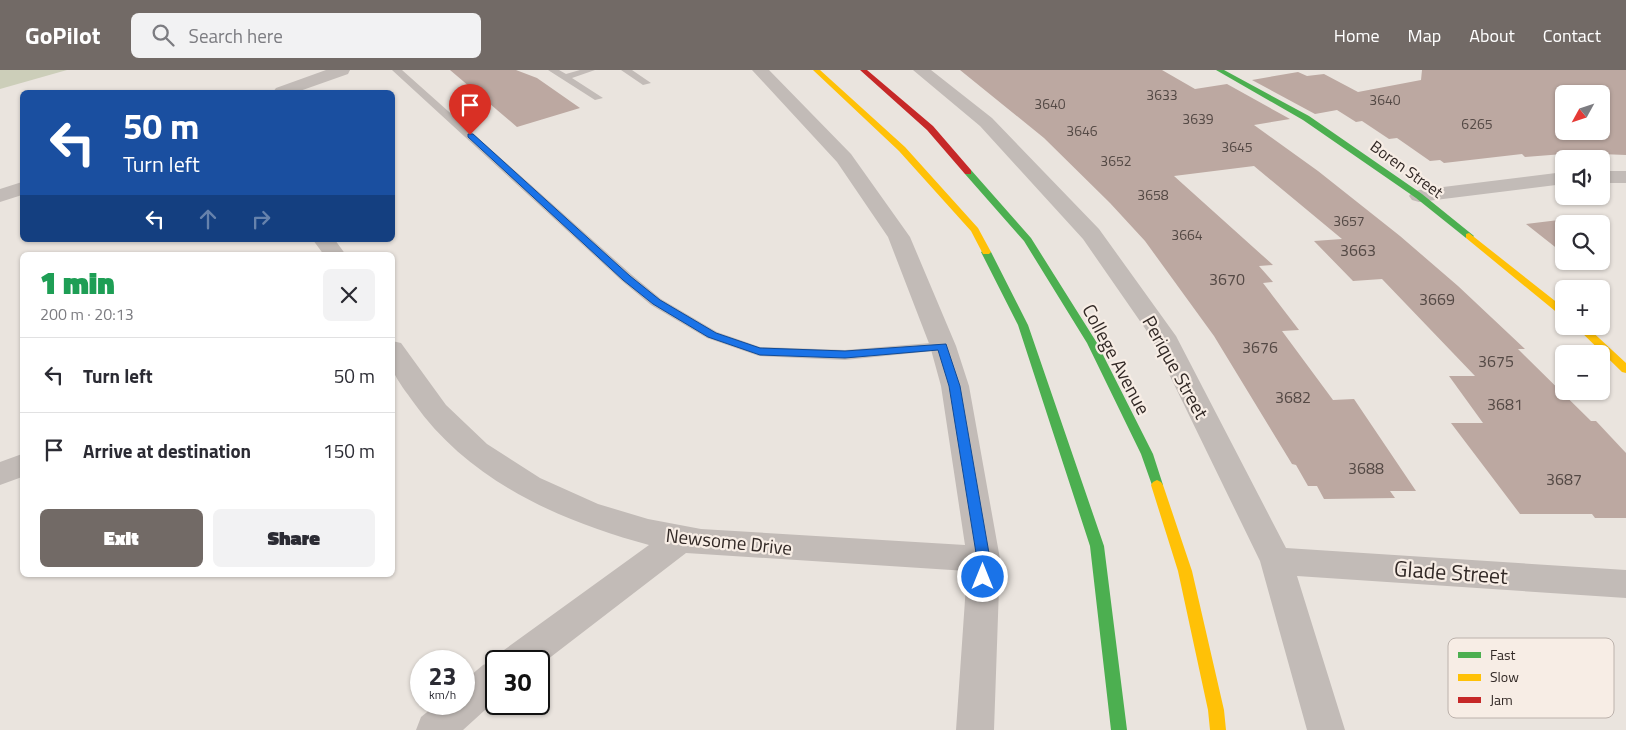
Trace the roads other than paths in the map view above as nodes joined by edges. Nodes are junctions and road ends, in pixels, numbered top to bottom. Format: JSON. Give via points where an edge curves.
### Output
{"nodes":[{"id":1,"x":342,"y":70,"type":"edge"},
{"id":2,"x":398,"y":70,"type":"edge"},
{"id":3,"x":553,"y":70,"type":"edge"},
{"id":4,"x":590,"y":70,"type":"edge"},
{"id":5,"x":626,"y":70,"type":"edge"},
{"id":6,"x":760,"y":70,"type":"edge"},
{"id":7,"x":816,"y":70,"type":"edge"},
{"id":8,"x":863,"y":70,"type":"edge"},
{"id":9,"x":921,"y":70,"type":"edge"},
{"id":10,"x":1219,"y":70,"type":"edge"},
{"id":11,"x":566,"y":76,"type":"junction"},
{"id":12,"x":646,"y":83,"type":"dead end"},
{"id":13,"x":287,"y":90,"type":"edge"},
{"id":14,"x":598,"y":98,"type":"dead end"},
{"id":15,"x":1610,"y":177,"type":"edge"},
{"id":16,"x":1626,"y":177,"type":"edge"},
{"id":17,"x":1555,"y":179,"type":"edge"},
{"id":18,"x":20,"y":189,"type":"edge"},
{"id":19,"x":0,"y":196,"type":"edge"},
{"id":20,"x":1420,"y":196,"type":"junction"},
{"id":21,"x":1555,"y":306,"type":"edge"},
{"id":22,"x":1590,"y":335,"type":"edge"},
{"id":23,"x":943,"y":346,"type":"junction"},
{"id":24,"x":395,"y":353,"type":"edge"},
{"id":25,"x":1626,"y":369,"type":"edge"},
{"id":26,"x":20,"y":466,"type":"edge"},
{"id":27,"x":0,"y":474,"type":"edge"},
{"id":28,"x":680,"y":540,"type":"junction"},
{"id":29,"x":984,"y":559,"type":"junction"},
{"id":30,"x":1276,"y":561,"type":"junction"},
{"id":31,"x":1626,"y":584,"type":"edge"},
{"id":32,"x":532,"y":650,"type":"edge"},
{"id":33,"x":485,"y":687,"type":"edge"},
{"id":34,"x":435,"y":730,"type":"edge"},
{"id":35,"x":975,"y":730,"type":"edge"},
{"id":36,"x":1119,"y":730,"type":"edge"},
{"id":37,"x":1218,"y":730,"type":"edge"},
{"id":38,"x":1326,"y":730,"type":"edge"}],
"edges":[{"from":1,"to":13,"type":"street"},
{"from":2,"to":23,"type":"lane","via":[[627,278],[656,302],[712,335],[760,351],[845,355]]},
{"from":3,"to":11,"type":"lane"},
{"from":4,"to":11,"type":"lane"},
{"from":5,"to":12,"type":"lane"},
{"from":6,"to":23,"type":"street","via":[[844,158],[900,237]]},
{"from":7,"to":36,"type":"main road","via":[[902,149],[975,230],[1024,324],[1097,546]]},
{"from":8,"to":37,"type":"main road","name":"College Avenue","via":[[930,128],[1028,240],[1092,343],[1147,454],[1184,571]]},
{"from":9,"to":30,"type":"street","name":"Perique Street","via":[[986,122],[1091,234],[1163,336]]},
{"from":10,"to":20,"type":"main road","name":"Boren Street","via":[[1306,118]]},
{"from":11,"to":14,"type":"lane"},
{"from":15,"to":16,"type":"street"},
{"from":17,"to":20,"type":"street"},
{"from":18,"to":19,"type":"street"},
{"from":20,"to":21,"type":"main road","name":"Boren Street"},
{"from":22,"to":25,"type":"main road"},
{"from":23,"to":29,"type":"street","via":[[955,386]]},
{"from":24,"to":28,"type":"street","name":"Newsome Drive","via":[[430,405],[453,431],[482,456],[521,482],[568,505],[622,525]]},
{"from":26,"to":27,"type":"street"},
{"from":28,"to":29,"type":"street","name":"Newsome Drive"},
{"from":28,"to":32,"type":"street"},
{"from":29,"to":35,"type":"street"},
{"from":30,"to":31,"type":"street","name":"Glade Street"},
{"from":30,"to":38,"type":"street","name":"Perique Street"},
{"from":33,"to":34,"type":"street"}]}
